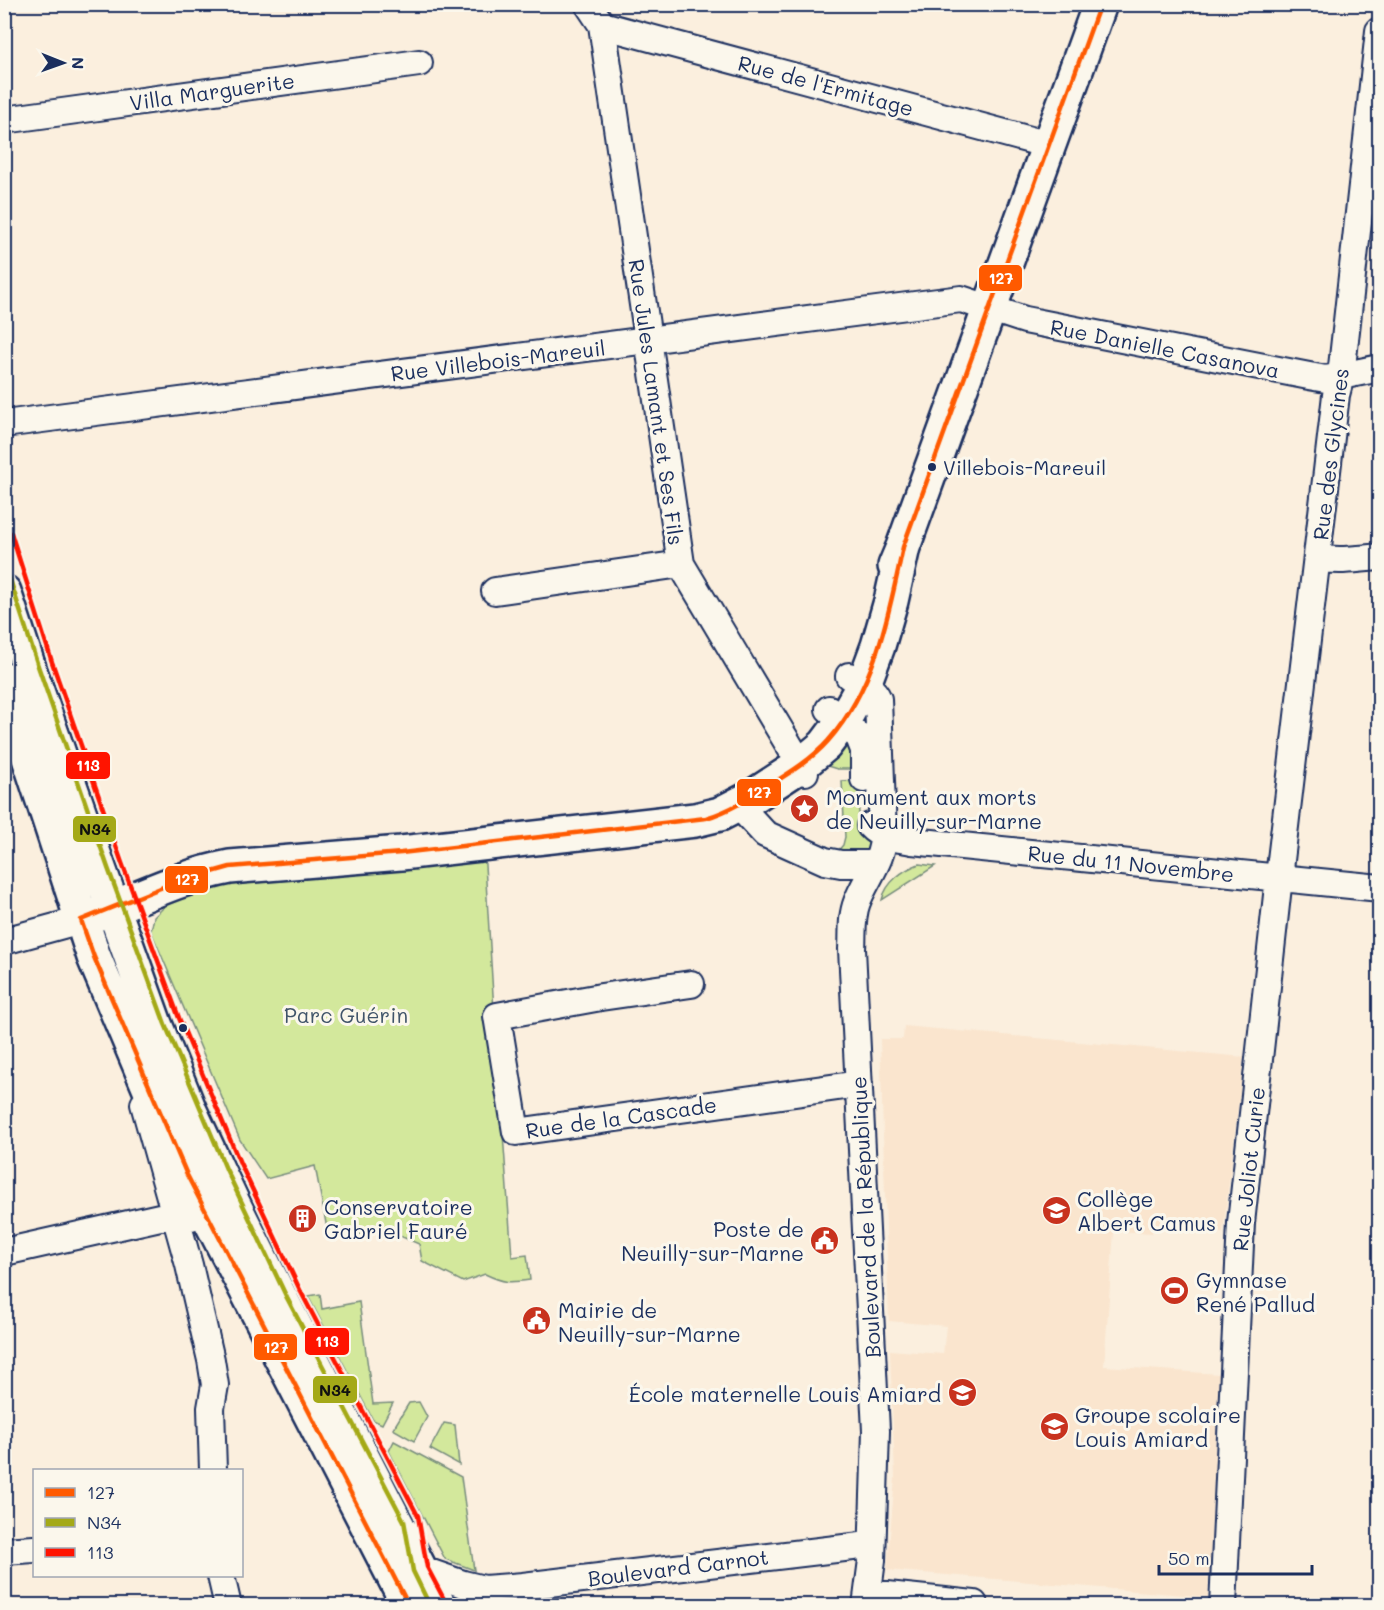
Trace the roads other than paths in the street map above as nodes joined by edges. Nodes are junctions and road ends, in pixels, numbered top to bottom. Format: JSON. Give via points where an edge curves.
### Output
{"nodes":[{"id":1,"x":588,"y":4,"type":"edge"},
{"id":2,"x":1100,"y":4,"type":"edge"},
{"id":3,"x":602,"y":25,"type":"junction"},
{"id":4,"x":1379,"y":31,"type":"edge"},
{"id":5,"x":419,"y":63,"type":"dead end"},
{"id":6,"x":4,"y":120,"type":"edge"},
{"id":7,"x":1373,"y":141,"type":"edge"},
{"id":8,"x":1049,"y":145,"type":"junction"},
{"id":9,"x":990,"y":308,"type":"junction"},
{"id":10,"x":648,"y":340,"type":"junction"},
{"id":11,"x":1380,"y":368,"type":"edge"},
{"id":12,"x":1341,"y":376,"type":"junction"},
{"id":13,"x":4,"y":424,"type":"edge"},
{"id":14,"x":1380,"y":557,"type":"edge"},
{"id":15,"x":1317,"y":558,"type":"junction"},
{"id":16,"x":681,"y":564,"type":"junction"},
{"id":17,"x":495,"y":591,"type":"dead end"},
{"id":18,"x":4,"y":592,"type":"edge"},
{"id":19,"x":4,"y":679,"type":"edge"},
{"id":20,"x":856,"y":680,"type":"junction"},
{"id":21,"x":836,"y":715,"type":"junction"},
{"id":22,"x":800,"y":763,"type":"junction"},
{"id":23,"x":738,"y":805,"type":"junction"},
{"id":24,"x":884,"y":836,"type":"junction"},
{"id":25,"x":875,"y":864,"type":"junction"},
{"id":26,"x":1279,"y":877,"type":"junction"},
{"id":27,"x":1380,"y":888,"type":"edge"},
{"id":28,"x":104,"y":911,"type":"junction"},
{"id":29,"x":4,"y":941,"type":"edge"},
{"id":30,"x":691,"y":984,"type":"dead end"},
{"id":31,"x":139,"y":1065,"type":"junction"},
{"id":32,"x":859,"y":1084,"type":"junction"},
{"id":33,"x":221,"y":1211,"type":"junction"},
{"id":34,"x":176,"y":1218,"type":"junction"},
{"id":35,"x":4,"y":1252,"type":"edge"},
{"id":36,"x":213,"y":1469,"type":"edge"},
{"id":37,"x":872,"y":1547,"type":"junction"},
{"id":38,"x":33,"y":1549,"type":"edge"},
{"id":39,"x":4,"y":1551,"type":"edge"},
{"id":40,"x":420,"y":1569,"type":"junction"},
{"id":41,"x":221,"y":1577,"type":"edge"},
{"id":42,"x":484,"y":1589,"type":"junction"},
{"id":43,"x":867,"y":1599,"type":"edge"},
{"id":44,"x":974,"y":1604,"type":"edge"},
{"id":45,"x":228,"y":1605,"type":"edge"},
{"id":46,"x":410,"y":1605,"type":"edge"},
{"id":47,"x":439,"y":1605,"type":"edge"},
{"id":48,"x":462,"y":1605,"type":"edge"},
{"id":49,"x":1223,"y":1605,"type":"edge"}],
"edges":[{"from":1,"to":3,"type":"street","name":"Rue Jules Lamant et Ses Fils"},
{"from":2,"to":8,"type":"main road"},
{"from":3,"to":8,"type":"street","name":"Rue de l'Ermitage"},
{"from":3,"to":10,"type":"street","name":"Rue Jules Lamant et Ses Fils"},
{"from":4,"to":7,"type":"street","name":"Rue des Glycines"},
{"from":5,"to":6,"type":"street","name":"Villa Marguerite"},
{"from":7,"to":12,"type":"street","name":"Rue des Glycines"},
{"from":8,"to":9,"type":"main road"},
{"from":9,"to":10,"type":"street","name":"Rue Villebois-Mareuil","via":[[961,299]]},
{"from":9,"to":12,"type":"street","name":"Rue Danielle Casanova","via":[[1025,320],[1309,376]]},
{"from":9,"to":20,"type":"main road","via":[[903,547],[878,646]]},
{"from":10,"to":13,"type":"street","name":"Rue Villebois-Mareuil"},
{"from":10,"to":16,"type":"street","name":"Rue Jules Lamant et Ses Fils"},
{"from":11,"to":12,"type":"street","name":"Rue Danielle Casanova"},
{"from":12,"to":15,"type":"street","name":"Rue des Glycines"},
{"from":14,"to":15,"type":"street","via":[[1331,561]]},
{"from":15,"to":26,"type":"street","name":"Rue des Glycines"},
{"from":16,"to":17,"type":"street"},
{"from":16,"to":22,"type":"street","name":"Rue Jules Lamant et Ses Fils"},
{"from":18,"to":28,"type":"main road"},
{"from":19,"to":28,"type":"main road","via":[[29,758]]},
{"from":20,"to":21,"type":"main road"},
{"from":20,"to":24,"type":"street","via":[[876,693],[878,699]]},
{"from":21,"to":22,"type":"main road","via":[[825,745]]},
{"from":21,"to":24,"type":"street","via":[[859,737],[864,750],[868,824]]},
{"from":22,"to":23,"type":"main road"},
{"from":23,"to":25,"type":"street","via":[[765,834],[825,861]]},
{"from":23,"to":28,"type":"main road","via":[[694,820],[401,853],[230,867],[173,883]]},
{"from":24,"to":25,"type":"street","name":"Boulevard de la République","via":[[884,846]]},
{"from":24,"to":26,"type":"street","name":"Rue du 11 Novembre"},
{"from":25,"to":32,"type":"street","name":"Boulevard de la République","via":[[854,913],[852,949]]},
{"from":26,"to":27,"type":"street","name":"Rue du 11 Novembre"},
{"from":26,"to":49,"type":"street","name":"Rue Joliot Curie","via":[[1241,1223]]},
{"from":28,"to":29,"type":"street"},
{"from":28,"to":31,"type":"main road","via":[[94,957]]},
{"from":28,"to":33,"type":"main road","via":[[190,1111]]},
{"from":30,"to":32,"type":"street","name":"Rue de la Cascade","via":[[497,1016],[516,1132]]},
{"from":31,"to":33,"type":"main road","via":[[187,1175]]},
{"from":31,"to":34,"type":"street","via":[[145,1112]]},
{"from":32,"to":37,"type":"street","name":"Boulevard de la République","via":[[876,1431]]},
{"from":33,"to":34,"type":"street"},
{"from":33,"to":40,"type":"main road","via":[[282,1301]]},
{"from":33,"to":46,"type":"main road"},
{"from":34,"to":35,"type":"street","via":[[160,1217]]},
{"from":34,"to":36,"type":"street","via":[[215,1385],[211,1408]]},
{"from":37,"to":42,"type":"street","name":"Boulevard Carnot","via":[[861,1545]]},
{"from":37,"to":43,"type":"street","name":"Boulevard de la République"},
{"from":38,"to":39,"type":"street"},
{"from":40,"to":42,"type":"street","name":"Boulevard Carnot"},
{"from":40,"to":47,"type":"main road"},
{"from":41,"to":45,"type":"street"},
{"from":42,"to":48,"type":"street"},
{"from":43,"to":44,"type":"street"}]}
